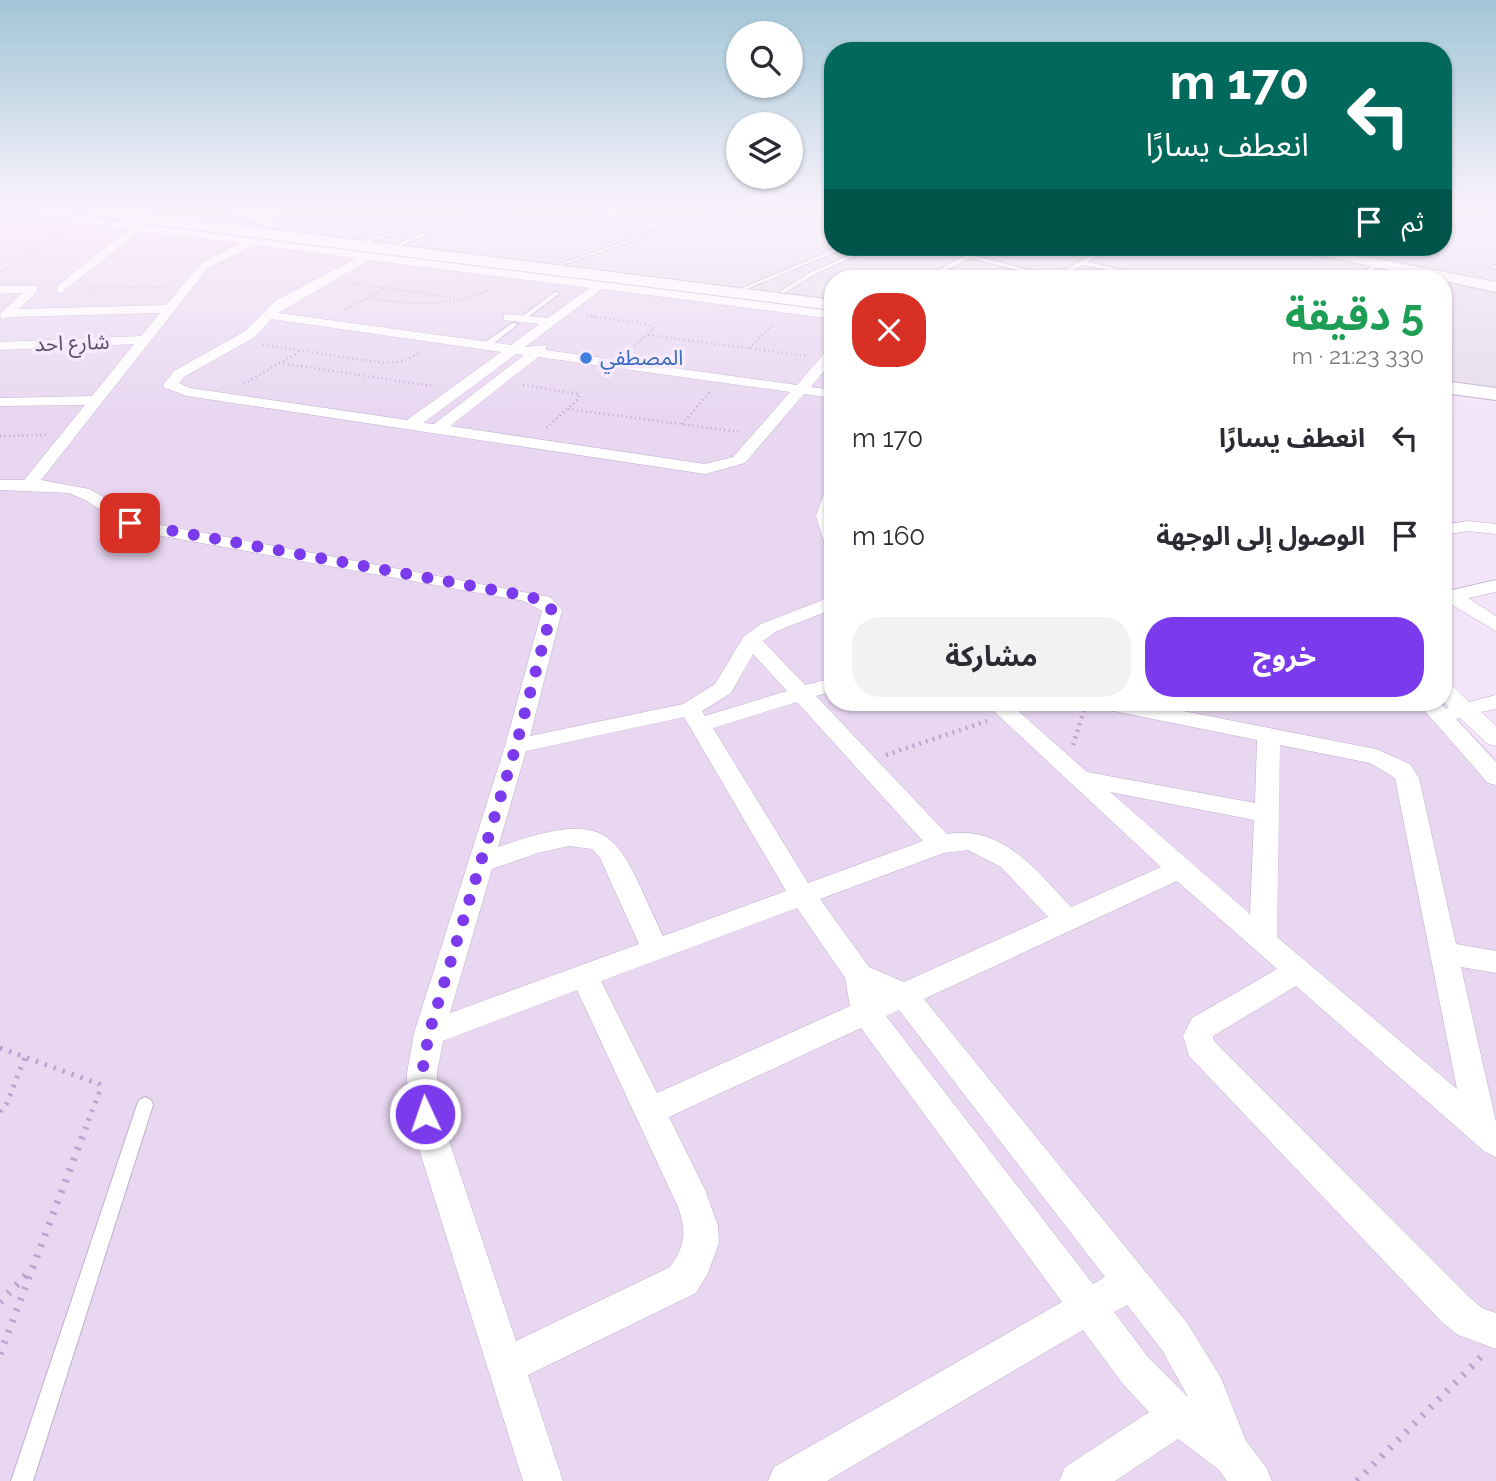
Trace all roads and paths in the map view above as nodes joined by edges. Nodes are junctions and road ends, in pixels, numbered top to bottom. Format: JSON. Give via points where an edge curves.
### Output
{"nodes":[{"id":1,"x":77,"y":276,"type":"edge"},
{"id":2,"x":196,"y":276,"type":"edge"},
{"id":3,"x":330,"y":276,"type":"edge"},
{"id":4,"x":514,"y":276,"type":"joint"},
{"id":5,"x":600,"y":276,"type":"edge"},
{"id":6,"x":650,"y":276,"type":"edge"},
{"id":7,"x":774,"y":276,"type":"edge"},
{"id":8,"x":808,"y":276,"type":"edge"},
{"id":9,"x":1452,"y":277,"type":"edge"},
{"id":10,"x":324,"y":279,"type":"junction"},
{"id":11,"x":187,"y":286,"type":"junction"},
{"id":12,"x":599,"y":286,"type":"junction"},
{"id":13,"x":1496,"y":286,"type":"edge"},
{"id":14,"x":384,"y":288,"type":"junction"},
{"id":15,"x":745,"y":288,"type":"junction"},
{"id":16,"x":61,"y":289,"type":"joint"},
{"id":17,"x":619,"y":289,"type":"junction"},
{"id":18,"x":0,"y":290,"type":"edge"},
{"id":19,"x":782,"y":292,"type":"junction"},
{"id":20,"x":557,"y":293,"type":"dead end"},
{"id":21,"x":824,"y":297,"type":"edge"},
{"id":22,"x":366,"y":298,"type":"junction"},
{"id":23,"x":460,"y":299,"type":"junction"},
{"id":24,"x":824,"y":304,"type":"edge"},
{"id":25,"x":169,"y":309,"type":"junction"},
{"id":26,"x":787,"y":310,"type":"junction"},
{"id":27,"x":563,"y":312,"type":"junction"},
{"id":28,"x":824,"y":314,"type":"edge"},
{"id":29,"x":268,"y":315,"type":"junction"},
{"id":30,"x":583,"y":315,"type":"junction"},
{"id":31,"x":4,"y":317,"type":"edge"},
{"id":32,"x":515,"y":320,"type":"junction"},
{"id":33,"x":323,"y":322,"type":"junction"},
{"id":34,"x":550,"y":322,"type":"junction"},
{"id":35,"x":648,"y":335,"type":"junction"},
{"id":36,"x":440,"y":339,"type":"junction"},
{"id":37,"x":144,"y":340,"type":"junction"},
{"id":38,"x":238,"y":341,"type":"junction"},
{"id":39,"x":486,"y":345,"type":"junction"},
{"id":40,"x":0,"y":346,"type":"edge"},
{"id":41,"x":749,"y":348,"type":"junction"},
{"id":42,"x":512,"y":349,"type":"junction"},
{"id":43,"x":301,"y":350,"type":"junction"},
{"id":44,"x":536,"y":352,"type":"junction"},
{"id":45,"x":824,"y":355,"type":"edge"},
{"id":46,"x":824,"y":361,"type":"edge"},
{"id":47,"x":279,"y":363,"type":"junction"},
{"id":48,"x":614,"y":363,"type":"junction"},
{"id":49,"x":723,"y":378,"type":"junction"},
{"id":50,"x":1452,"y":378,"type":"edge"},
{"id":51,"x":498,"y":382,"type":"junction"},
{"id":52,"x":1496,"y":384,"type":"edge"},
{"id":53,"x":1452,"y":388,"type":"edge"},
{"id":54,"x":800,"y":389,"type":"junction"},
{"id":55,"x":457,"y":390,"type":"junction"},
{"id":56,"x":824,"y":393,"type":"edge"},
{"id":57,"x":1496,"y":394,"type":"edge"},
{"id":58,"x":221,"y":397,"type":"junction"},
{"id":59,"x":96,"y":400,"type":"junction"},
{"id":60,"x":0,"y":402,"type":"edge"},
{"id":61,"x":568,"y":408,"type":"junction"},
{"id":62,"x":682,"y":424,"type":"junction"},
{"id":63,"x":409,"y":426,"type":"junction"},
{"id":64,"x":436,"y":430,"type":"junction"},
{"id":65,"x":69,"y":434,"type":"junction"},
{"id":66,"x":763,"y":435,"type":"junction"},
{"id":67,"x":0,"y":436,"type":"edge"},
{"id":68,"x":528,"y":444,"type":"junction"},
{"id":69,"x":0,"y":485,"type":"edge"},
{"id":70,"x":28,"y":485,"type":"junction"},
{"id":71,"x":1452,"y":526,"type":"edge"},
{"id":72,"x":1496,"y":529,"type":"edge"},
{"id":73,"x":1496,"y":586,"type":"edge"},
{"id":74,"x":1452,"y":596,"type":"edge"},
{"id":75,"x":1452,"y":599,"type":"edge"},
{"id":76,"x":824,"y":606,"type":"edge"},
{"id":77,"x":1496,"y":625,"type":"edge"},
{"id":78,"x":751,"y":639,"type":"junction"},
{"id":79,"x":824,"y":687,"type":"edge"},
{"id":80,"x":802,"y":694,"type":"junction"},
{"id":81,"x":1452,"y":697,"type":"edge"},
{"id":82,"x":1496,"y":702,"type":"edge"},
{"id":83,"x":1452,"y":710,"type":"edge"},
{"id":84,"x":1466,"y":710,"type":"junction"},
{"id":85,"x":994,"y":711,"type":"edge"},
{"id":86,"x":1005,"y":711,"type":"edge"},
{"id":87,"x":1085,"y":711,"type":"edge"},
{"id":88,"x":1149,"y":711,"type":"edge"},
{"id":89,"x":1437,"y":711,"type":"edge"},
{"id":90,"x":694,"y":717,"type":"junction"},
{"id":91,"x":1269,"y":735,"type":"junction"},
{"id":92,"x":1496,"y":739,"type":"edge"},
{"id":93,"x":516,"y":746,"type":"junction"},
{"id":94,"x":865,"y":762,"type":"junction"},
{"id":95,"x":1073,"y":772,"type":"junction"},
{"id":96,"x":1496,"y":777,"type":"edge"},
{"id":97,"x":1267,"y":814,"type":"junction"},
{"id":98,"x":941,"y":844,"type":"junction"},
{"id":99,"x":481,"y":863,"type":"junction"},
{"id":100,"x":1180,"y":869,"type":"junction"},
{"id":101,"x":802,"y":895,"type":"junction"},
{"id":102,"x":1068,"y":920,"type":"junction"},
{"id":103,"x":1263,"y":940,"type":"junction"},
{"id":104,"x":655,"y":949,"type":"junction"},
{"id":105,"x":1444,"y":953,"type":"junction"},
{"id":106,"x":1496,"y":962,"type":"edge"},
{"id":107,"x":1298,"y":971,"type":"junction"},
{"id":108,"x":859,"y":975,"type":"junction"},
{"id":109,"x":584,"y":976,"type":"junction"},
{"id":110,"x":904,"y":995,"type":"junction"},
{"id":111,"x":866,"y":1012,"type":"junction"},
{"id":112,"x":429,"y":1033,"type":"junction"},
{"id":113,"x":0,"y":1048,"type":"edge"},
{"id":114,"x":25,"y":1056,"type":"junction"},
{"id":115,"x":145,"y":1105,"type":"dead end"},
{"id":116,"x":650,"y":1111,"type":"junction"},
{"id":117,"x":0,"y":1112,"type":"edge"},
{"id":118,"x":1488,"y":1135,"type":"edge"},
{"id":119,"x":32,"y":1268,"type":"junction"},
{"id":120,"x":1131,"y":1283,"type":"junction"},
{"id":121,"x":0,"y":1302,"type":"edge"},
{"id":122,"x":1088,"y":1308,"type":"junction"},
{"id":123,"x":1491,"y":1341,"type":"edge"},
{"id":124,"x":0,"y":1354,"type":"edge"},
{"id":125,"x":506,"y":1366,"type":"junction"},
{"id":126,"x":1179,"y":1415,"type":"junction"},
{"id":127,"x":1242,"y":1468,"type":"edge"},
{"id":128,"x":22,"y":1481,"type":"edge"},
{"id":129,"x":543,"y":1481,"type":"edge"},
{"id":130,"x":788,"y":1481,"type":"edge"},
{"id":131,"x":1079,"y":1481,"type":"edge"},
{"id":132,"x":1357,"y":1481,"type":"edge"}],
"edges":[{"from":1,"to":16,"type":"street"},
{"from":2,"to":11,"type":"street"},
{"from":3,"to":10,"type":"street"},
{"from":4,"to":12,"type":"street"},
{"from":4,"to":23,"type":"path","via":[[479,295]]},
{"from":5,"to":24,"type":"street"},
{"from":6,"to":15,"type":"street"},
{"from":7,"to":15,"type":"lane"},
{"from":8,"to":19,"type":"lane"},
{"from":9,"to":13,"type":"street"},
{"from":10,"to":14,"type":"path"},
{"from":10,"to":29,"type":"street"},
{"from":11,"to":16,"type":"path"},
{"from":11,"to":25,"type":"street"},
{"from":12,"to":17,"type":"street"},
{"from":12,"to":27,"type":"street"},
{"from":14,"to":22,"type":"path"},
{"from":14,"to":23,"type":"path"},
{"from":15,"to":19,"type":"street"},
{"from":17,"to":26,"type":"street"},
{"from":17,"to":30,"type":"street"},
{"from":18,"to":31,"type":"street","via":[[33,289]]},
{"from":19,"to":21,"type":"street"},
{"from":20,"to":32,"type":"lane"},
{"from":22,"to":23,"type":"path","via":[[427,307]]},
{"from":22,"to":33,"type":"path"},
{"from":25,"to":31,"type":"street"},
{"from":25,"to":37,"type":"street"},
{"from":26,"to":28,"type":"street"},
{"from":26,"to":41,"type":"path"},
{"from":27,"to":30,"type":"street"},
{"from":27,"to":34,"type":"street"},
{"from":29,"to":33,"type":"street"},
{"from":29,"to":38,"type":"street"},
{"from":30,"to":35,"type":"path","via":[[650,325],[654,328]]},
{"from":30,"to":44,"type":"street"},
{"from":32,"to":34,"type":"street"},
{"from":32,"to":39,"type":"lane"},
{"from":33,"to":36,"type":"street"},
{"from":34,"to":42,"type":"street"},
{"from":35,"to":41,"type":"path"},
{"from":35,"to":48,"type":"path"},
{"from":36,"to":39,"type":"street"},
{"from":36,"to":43,"type":"path","via":[[409,359],[391,363]]},
{"from":37,"to":40,"type":"street","name":"شارع احد"},
{"from":37,"to":59,"type":"street"},
{"from":38,"to":43,"type":"path"},
{"from":38,"to":58,"type":"street","via":[[171,380],[175,390]]},
{"from":39,"to":42,"type":"street"},
{"from":41,"to":45,"type":"path"},
{"from":42,"to":44,"type":"street"},
{"from":42,"to":55,"type":"street"},
{"from":43,"to":47,"type":"path"},
{"from":44,"to":48,"type":"street"},
{"from":44,"to":51,"type":"street"},
{"from":46,"to":54,"type":"street"},
{"from":47,"to":55,"type":"path"},
{"from":47,"to":58,"type":"path"},
{"from":48,"to":49,"type":"street"},
{"from":49,"to":54,"type":"street"},
{"from":49,"to":62,"type":"path"},
{"from":50,"to":52,"type":"street"},
{"from":51,"to":61,"type":"path","via":[[579,394]]},
{"from":51,"to":64,"type":"street"},
{"from":53,"to":57,"type":"street"},
{"from":54,"to":56,"type":"street"},
{"from":54,"to":66,"type":"street"},
{"from":55,"to":63,"type":"street"},
{"from":58,"to":63,"type":"street"},
{"from":59,"to":60,"type":"street"},
{"from":59,"to":65,"type":"street"},
{"from":61,"to":62,"type":"path"},
{"from":61,"to":68,"type":"path"},
{"from":62,"to":66,"type":"path"},
{"from":63,"to":64,"type":"street"},
{"from":64,"to":68,"type":"street"},
{"from":65,"to":67,"type":"path"},
{"from":65,"to":70,"type":"street"},
{"from":66,"to":68,"type":"street","via":[[740,460],[705,469]]},
{"from":69,"to":70,"type":"street"},
{"from":70,"to":93,"type":"street","via":[[64,487],[92,496],[117,517],[146,527],[543,601],[552,610],[551,621]]},
{"from":71,"to":72,"type":"street"},
{"from":73,"to":74,"type":"street"},
{"from":75,"to":77,"type":"street"},
{"from":76,"to":78,"type":"street"},
{"from":78,"to":80,"type":"street"},
{"from":78,"to":90,"type":"street","via":[[723,688]]},
{"from":79,"to":80,"type":"street"},
{"from":80,"to":90,"type":"street"},
{"from":80,"to":94,"type":"street"},
{"from":81,"to":84,"type":"street"},
{"from":82,"to":84,"type":"street"},
{"from":83,"to":84,"type":"street"},
{"from":84,"to":92,"type":"street"},
{"from":85,"to":94,"type":"path"},
{"from":86,"to":95,"type":"street"},
{"from":87,"to":95,"type":"path"},
{"from":88,"to":91,"type":"street"},
{"from":89,"to":96,"type":"street"},
{"from":90,"to":93,"type":"street"},
{"from":90,"to":101,"type":"street"},
{"from":91,"to":97,"type":"street"},
{"from":91,"to":105,"type":"street","via":[[1376,757],[1402,769]]},
{"from":93,"to":99,"type":"street"},
{"from":94,"to":98,"type":"street"},
{"from":95,"to":97,"type":"street"},
{"from":95,"to":100,"type":"street"},
{"from":97,"to":103,"type":"street"},
{"from":98,"to":101,"type":"street"},
{"from":98,"to":102,"type":"street","via":[[966,840],[991,847]]},
{"from":99,"to":104,"type":"street","via":[[565,838],[594,837],[611,853]]},
{"from":99,"to":112,"type":"street"},
{"from":100,"to":102,"type":"street"},
{"from":100,"to":103,"type":"street"},
{"from":101,"to":104,"type":"street"},
{"from":101,"to":108,"type":"street"},
{"from":102,"to":110,"type":"street"},
{"from":103,"to":107,"type":"street"},
{"from":104,"to":109,"type":"street"},
{"from":105,"to":106,"type":"street"},
{"from":105,"to":118,"type":"street"},
{"from":107,"to":118,"type":"street"},
{"from":107,"to":123,"type":"street","via":[[1202,1027],[1200,1047]]},
{"from":108,"to":110,"type":"street"},
{"from":108,"to":111,"type":"street"},
{"from":109,"to":112,"type":"street"},
{"from":109,"to":116,"type":"street"},
{"from":110,"to":111,"type":"street"},
{"from":110,"to":120,"type":"street"},
{"from":111,"to":116,"type":"street"},
{"from":111,"to":122,"type":"street"},
{"from":112,"to":125,"type":"street","via":[[422,1073],[425,1114]]},
{"from":113,"to":114,"type":"path"},
{"from":114,"to":117,"type":"path"},
{"from":114,"to":119,"type":"path","via":[[101,1088]]},
{"from":115,"to":128,"type":"lane"},
{"from":116,"to":125,"type":"street","via":[[704,1228],[700,1256],[683,1280]]},
{"from":119,"to":121,"type":"path"},
{"from":119,"to":124,"type":"path"},
{"from":120,"to":122,"type":"street"},
{"from":120,"to":127,"type":"street","via":[[1175,1337]]},
{"from":122,"to":126,"type":"street","via":[[1135,1370]]},
{"from":122,"to":130,"type":"street"},
{"from":123,"to":132,"type":"path"},
{"from":125,"to":129,"type":"street"},
{"from":126,"to":127,"type":"street"},
{"from":126,"to":131,"type":"street"}]}
